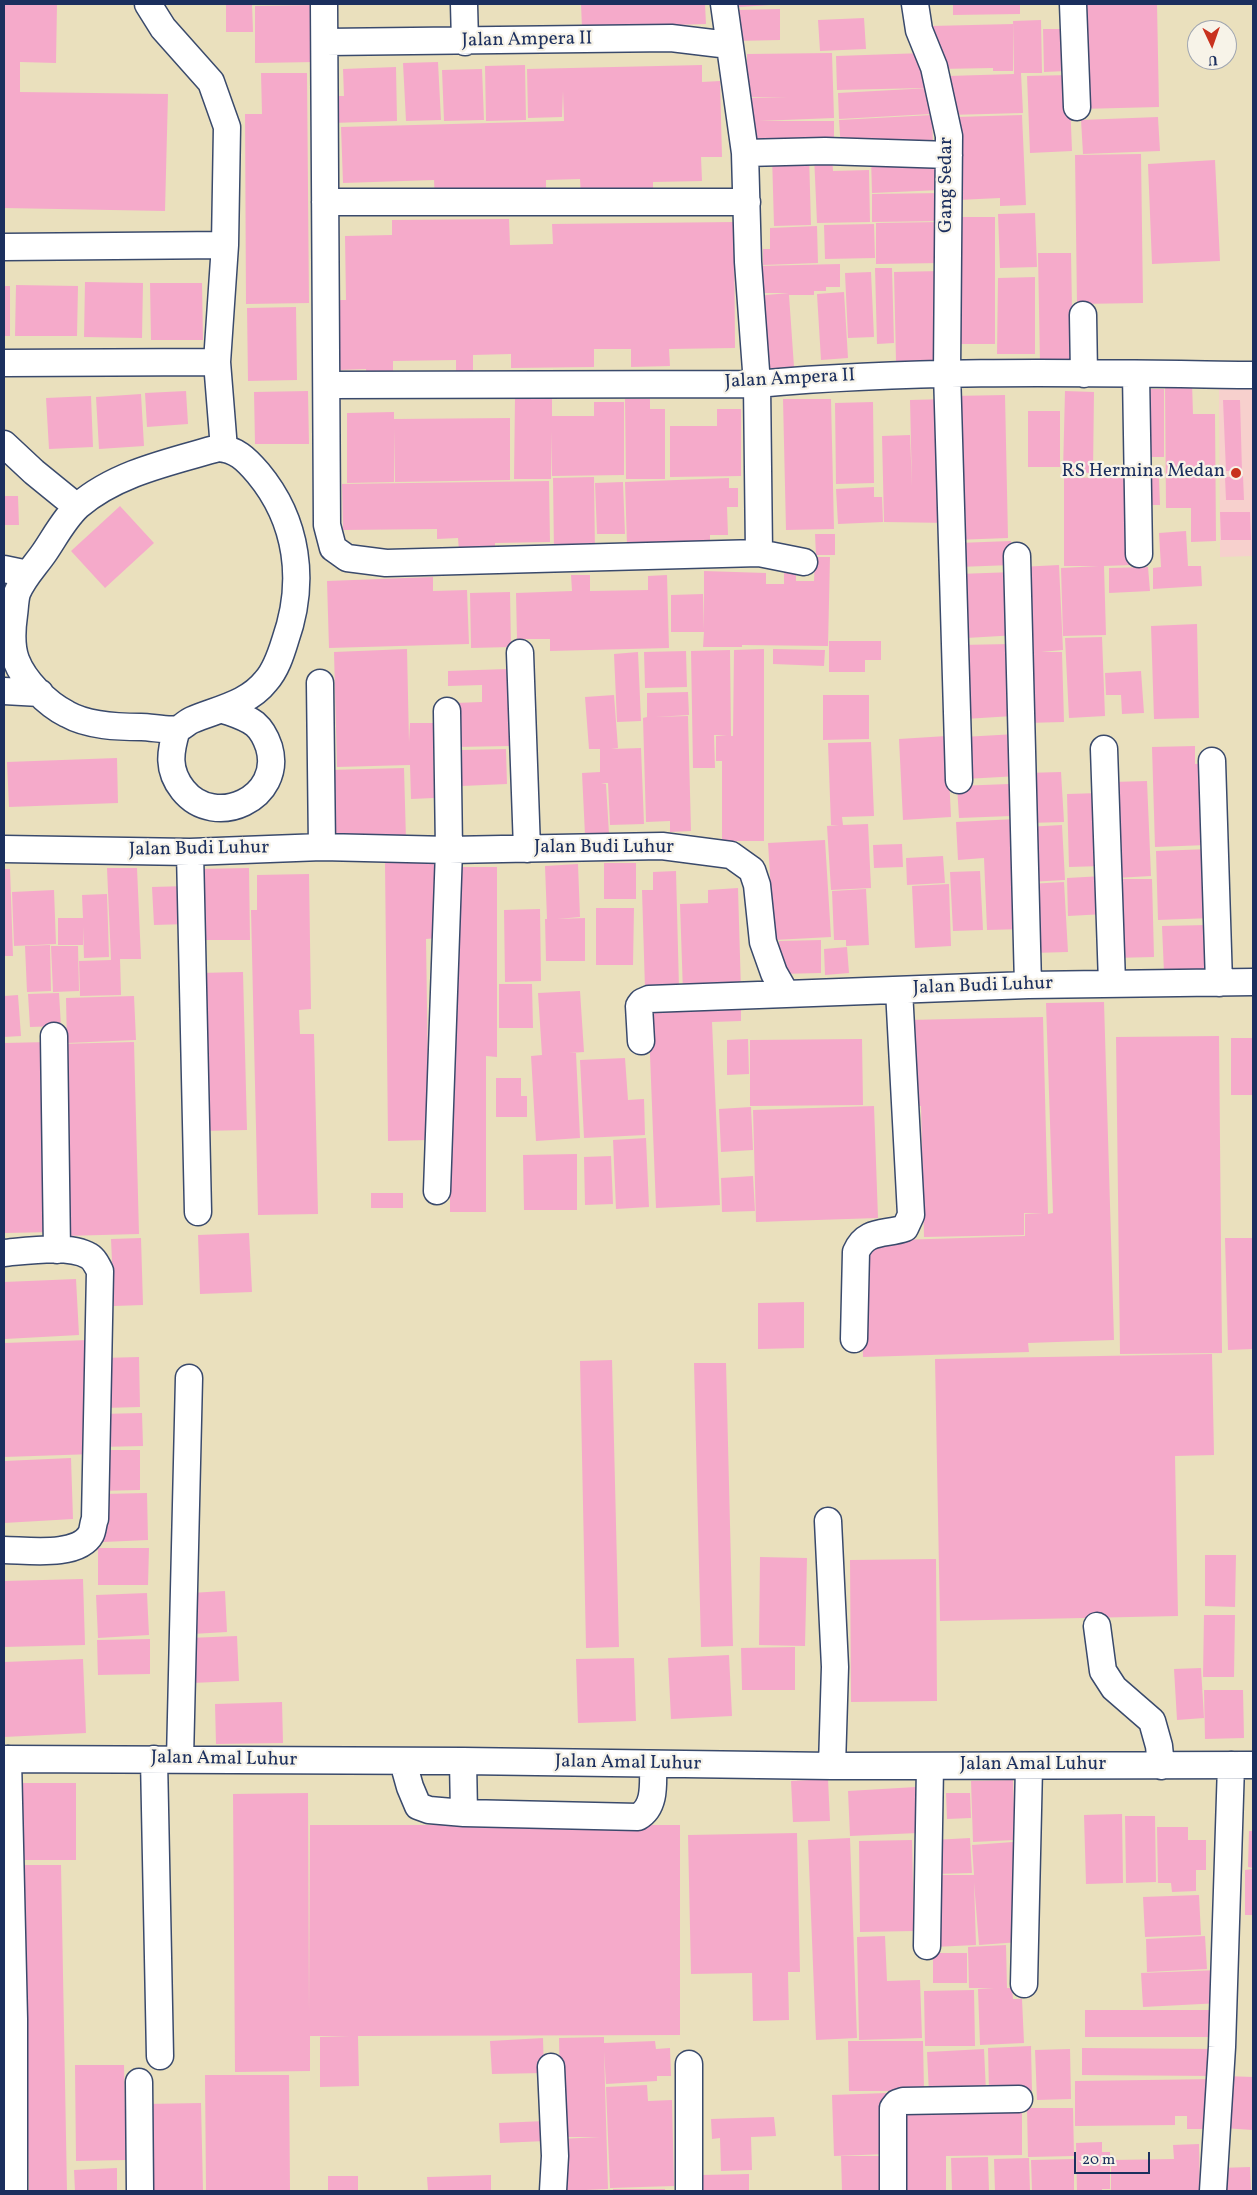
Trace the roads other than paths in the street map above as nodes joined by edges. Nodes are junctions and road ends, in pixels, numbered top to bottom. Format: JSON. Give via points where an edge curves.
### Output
{"nodes":[{"id":1,"x":148,"y":4,"type":"edge"},
{"id":2,"x":324,"y":4,"type":"edge"},
{"id":3,"x":464,"y":4,"type":"edge"},
{"id":4,"x":724,"y":4,"type":"edge"},
{"id":5,"x":915,"y":4,"type":"edge"},
{"id":6,"x":1074,"y":4,"type":"edge"},
{"id":7,"x":326,"y":42,"type":"junction"},
{"id":8,"x":465,"y":42,"type":"junction"},
{"id":9,"x":729,"y":45,"type":"junction"},
{"id":10,"x":1077,"y":107,"type":"dead end"},
{"id":11,"x":745,"y":153,"type":"junction"},
{"id":12,"x":949,"y":155,"type":"junction"},
{"id":13,"x":326,"y":202,"type":"junction"},
{"id":14,"x":747,"y":202,"type":"junction"},
{"id":15,"x":225,"y":245,"type":"junction"},
{"id":16,"x":4,"y":247,"type":"edge"},
{"id":17,"x":1083,"y":315,"type":"dead end"},
{"id":18,"x":217,"y":362,"type":"junction"},
{"id":19,"x":4,"y":363,"type":"edge"},
{"id":20,"x":947,"y":372,"type":"junction"},
{"id":21,"x":1084,"y":374,"type":"junction"},
{"id":22,"x":1136,"y":374,"type":"junction"},
{"id":23,"x":1253,"y":375,"type":"edge"},
{"id":24,"x":756,"y":384,"type":"junction"},
{"id":25,"x":326,"y":385,"type":"junction"},
{"id":26,"x":4,"y":444,"type":"edge"},
{"id":27,"x":224,"y":448,"type":"junction"},
{"id":28,"x":78,"y":507,"type":"junction"},
{"id":29,"x":760,"y":553,"type":"junction"},
{"id":30,"x":1139,"y":554,"type":"dead end"},
{"id":31,"x":1017,"y":556,"type":"dead end"},
{"id":32,"x":804,"y":562,"type":"dead end"},
{"id":33,"x":16,"y":571,"type":"edge"},
{"id":34,"x":520,"y":653,"type":"dead end"},
{"id":35,"x":10,"y":661,"type":"edge"},
{"id":36,"x":320,"y":684,"type":"dead end"},
{"id":37,"x":4,"y":691,"type":"edge"},
{"id":38,"x":40,"y":693,"type":"junction"},
{"id":39,"x":224,"y":710,"type":"junction"},
{"id":40,"x":448,"y":711,"type":"dead end"},
{"id":41,"x":177,"y":729,"type":"junction"},
{"id":42,"x":1104,"y":749,"type":"dead end"},
{"id":43,"x":1212,"y":761,"type":"dead end"},
{"id":44,"x":960,"y":780,"type":"dead end"},
{"id":45,"x":322,"y":847,"type":"junction"},
{"id":46,"x":4,"y":849,"type":"edge"},
{"id":47,"x":527,"y":849,"type":"junction"},
{"id":48,"x":449,"y":850,"type":"junction"},
{"id":49,"x":190,"y":852,"type":"junction"},
{"id":50,"x":1219,"y":982,"type":"junction"},
{"id":51,"x":1253,"y":982,"type":"edge"},
{"id":52,"x":1112,"y":984,"type":"junction"},
{"id":53,"x":1028,"y":985,"type":"junction"},
{"id":54,"x":899,"y":990,"type":"junction"},
{"id":55,"x":786,"y":994,"type":"junction"},
{"id":56,"x":54,"y":1036,"type":"dead end"},
{"id":57,"x":641,"y":1041,"type":"dead end"},
{"id":58,"x":437,"y":1191,"type":"dead end"},
{"id":59,"x":198,"y":1212,"type":"dead end"},
{"id":60,"x":57,"y":1250,"type":"junction"},
{"id":61,"x":4,"y":1253,"type":"edge"},
{"id":62,"x":854,"y":1340,"type":"dead end"},
{"id":63,"x":189,"y":1378,"type":"dead end"},
{"id":64,"x":828,"y":1521,"type":"dead end"},
{"id":65,"x":4,"y":1550,"type":"edge"},
{"id":66,"x":1097,"y":1626,"type":"dead end"},
{"id":67,"x":6,"y":1759,"type":"edge"},
{"id":68,"x":154,"y":1759,"type":"junction"},
{"id":69,"x":180,"y":1759,"type":"junction"},
{"id":70,"x":463,"y":1761,"type":"junction"},
{"id":71,"x":403,"y":1762,"type":"junction"},
{"id":72,"x":653,"y":1764,"type":"junction"},
{"id":73,"x":1242,"y":1765,"type":"edge"},
{"id":74,"x":832,"y":1766,"type":"junction"},
{"id":75,"x":930,"y":1766,"type":"junction"},
{"id":76,"x":1161,"y":1766,"type":"junction"},
{"id":77,"x":1029,"y":1767,"type":"junction"},
{"id":78,"x":464,"y":1813,"type":"junction"},
{"id":79,"x":927,"y":1946,"type":"dead end"},
{"id":80,"x":1024,"y":1984,"type":"dead end"},
{"id":81,"x":9,"y":2019,"type":"edge"},
{"id":82,"x":160,"y":2056,"type":"dead end"},
{"id":83,"x":689,"y":2064,"type":"dead end"},
{"id":84,"x":551,"y":2067,"type":"dead end"},
{"id":85,"x":139,"y":2082,"type":"dead end"},
{"id":86,"x":1019,"y":2100,"type":"dead end"},
{"id":87,"x":14,"y":2191,"type":"edge"},
{"id":88,"x":140,"y":2191,"type":"edge"},
{"id":89,"x":553,"y":2191,"type":"edge"},
{"id":90,"x":690,"y":2191,"type":"edge"},
{"id":91,"x":893,"y":2191,"type":"edge"},
{"id":92,"x":1213,"y":2191,"type":"edge"}],
"edges":[{"from":1,"to":15,"type":"street","via":[[163,28],[211,82],[227,127]]},
{"from":2,"to":7,"type":"street"},
{"from":3,"to":8,"type":"street"},
{"from":4,"to":9,"type":"street"},
{"from":5,"to":12,"type":"street","name":"Gang Sedar","via":[[919,30],[934,67],[944,107]]},
{"from":6,"to":10,"type":"street"},
{"from":7,"to":8,"type":"street","name":"Jalan Ampera II"},
{"from":7,"to":13,"type":"street"},
{"from":8,"to":9,"type":"street","name":"Jalan Ampera II","via":[[671,38]]},
{"from":9,"to":11,"type":"street"},
{"from":11,"to":12,"type":"street","via":[[825,151]]},
{"from":11,"to":14,"type":"street"},
{"from":12,"to":20,"type":"street","name":"Gang Sedar"},
{"from":13,"to":14,"type":"street"},
{"from":13,"to":25,"type":"street"},
{"from":14,"to":24,"type":"street"},
{"from":15,"to":16,"type":"street"},
{"from":15,"to":18,"type":"street"},
{"from":17,"to":21,"type":"street"},
{"from":18,"to":19,"type":"street"},
{"from":18,"to":27,"type":"street"},
{"from":20,"to":21,"type":"street","name":"Jalan Ampera II"},
{"from":20,"to":24,"type":"street","name":"Jalan Ampera II"},
{"from":20,"to":44,"type":"street","name":"Gang Sedar"},
{"from":21,"to":22,"type":"street","name":"Jalan Ampera II"},
{"from":22,"to":23,"type":"street","name":"Jalan Ampera II"},
{"from":22,"to":30,"type":"street"},
{"from":24,"to":25,"type":"street","name":"Jalan Ampera II"},
{"from":24,"to":29,"type":"street"},
{"from":25,"to":29,"type":"street","via":[[327,525],[333,548],[347,558],[386,563]]},
{"from":26,"to":28,"type":"street"},
{"from":27,"to":28,"type":"street","via":[[114,482]]},
{"from":27,"to":39,"type":"street","via":[[242,456],[270,488],[286,516],[294,546],[296,577],[288,633],[279,659],[267,680],[253,694]]},
{"from":28,"to":33,"type":"street","via":[[44,553]]},
{"from":29,"to":32,"type":"street"},
{"from":31,"to":53,"type":"street"},
{"from":33,"to":35,"type":"street"},
{"from":34,"to":47,"type":"street"},
{"from":35,"to":38,"type":"street"},
{"from":36,"to":45,"type":"street"},
{"from":37,"to":38,"type":"street"},
{"from":38,"to":41,"type":"street","via":[[67,714],[87,722]]},
{"from":39,"to":41,"type":"street","via":[[190,720]]},
{"from":39,"to":41,"type":"street","via":[[247,718],[257,726],[270,752],[269,777],[262,789],[251,799],[234,806],[213,808],[199,804],[177,782],[170,757]]},
{"from":40,"to":48,"type":"street"},
{"from":42,"to":52,"type":"street"},
{"from":43,"to":50,"type":"street"},
{"from":45,"to":48,"type":"street","name":"Jalan Budi Luhur"},
{"from":45,"to":49,"type":"street","name":"Jalan Budi Luhur"},
{"from":46,"to":49,"type":"street","name":"Jalan Budi Luhur"},
{"from":47,"to":48,"type":"street","name":"Jalan Budi Luhur"},
{"from":47,"to":55,"type":"street","name":"Jalan Budi Luhur","via":[[662,846],[731,855],[752,870],[763,942]]},
{"from":48,"to":58,"type":"street"},
{"from":49,"to":59,"type":"street"},
{"from":50,"to":51,"type":"street","name":"Jalan Budi Luhur"},
{"from":50,"to":52,"type":"street","name":"Jalan Budi Luhur"},
{"from":52,"to":53,"type":"street","name":"Jalan Budi Luhur"},
{"from":53,"to":54,"type":"street","name":"Jalan Budi Luhur"},
{"from":54,"to":55,"type":"street","name":"Jalan Budi Luhur"},
{"from":54,"to":62,"type":"street","via":[[911,1215],[905,1228],[868,1236],[859,1245]]},
{"from":55,"to":57,"type":"street","via":[[648,999],[639,1006]]},
{"from":56,"to":60,"type":"street"},
{"from":60,"to":61,"type":"street"},
{"from":60,"to":65,"type":"street","via":[[79,1251],[88,1255],[100,1271],[94,1519],[91,1535],[78,1546],[65,1550]]},
{"from":63,"to":69,"type":"street"},
{"from":64,"to":74,"type":"street","via":[[835,1667]]},
{"from":66,"to":76,"type":"street","via":[[1103,1671],[1114,1688],[1152,1722]]},
{"from":67,"to":68,"type":"street","name":"Jalan Amal Luhur"},
{"from":67,"to":81,"type":"street"},
{"from":68,"to":69,"type":"street","name":"Jalan Amal Luhur"},
{"from":68,"to":82,"type":"street"},
{"from":69,"to":71,"type":"street","name":"Jalan Amal Luhur"},
{"from":70,"to":71,"type":"street","name":"Jalan Amal Luhur"},
{"from":70,"to":72,"type":"street","name":"Jalan Amal Luhur"},
{"from":70,"to":78,"type":"street"},
{"from":71,"to":78,"type":"street","via":[[418,1806]]},
{"from":72,"to":74,"type":"street","name":"Jalan Amal Luhur"},
{"from":72,"to":78,"type":"street","via":[[650,1805],[647,1812],[638,1817]]},
{"from":73,"to":76,"type":"street","name":"Jalan Amal Luhur"},
{"from":73,"to":92,"type":"street"},
{"from":74,"to":75,"type":"street","name":"Jalan Amal Luhur"},
{"from":75,"to":77,"type":"street","name":"Jalan Amal Luhur"},
{"from":75,"to":79,"type":"street"},
{"from":76,"to":77,"type":"street","name":"Jalan Amal Luhur"},
{"from":77,"to":80,"type":"street"},
{"from":81,"to":87,"type":"street"},
{"from":83,"to":90,"type":"street"},
{"from":84,"to":89,"type":"street"},
{"from":85,"to":88,"type":"street"},
{"from":86,"to":91,"type":"street","via":[[897,2103],[893,2108]]}]}
